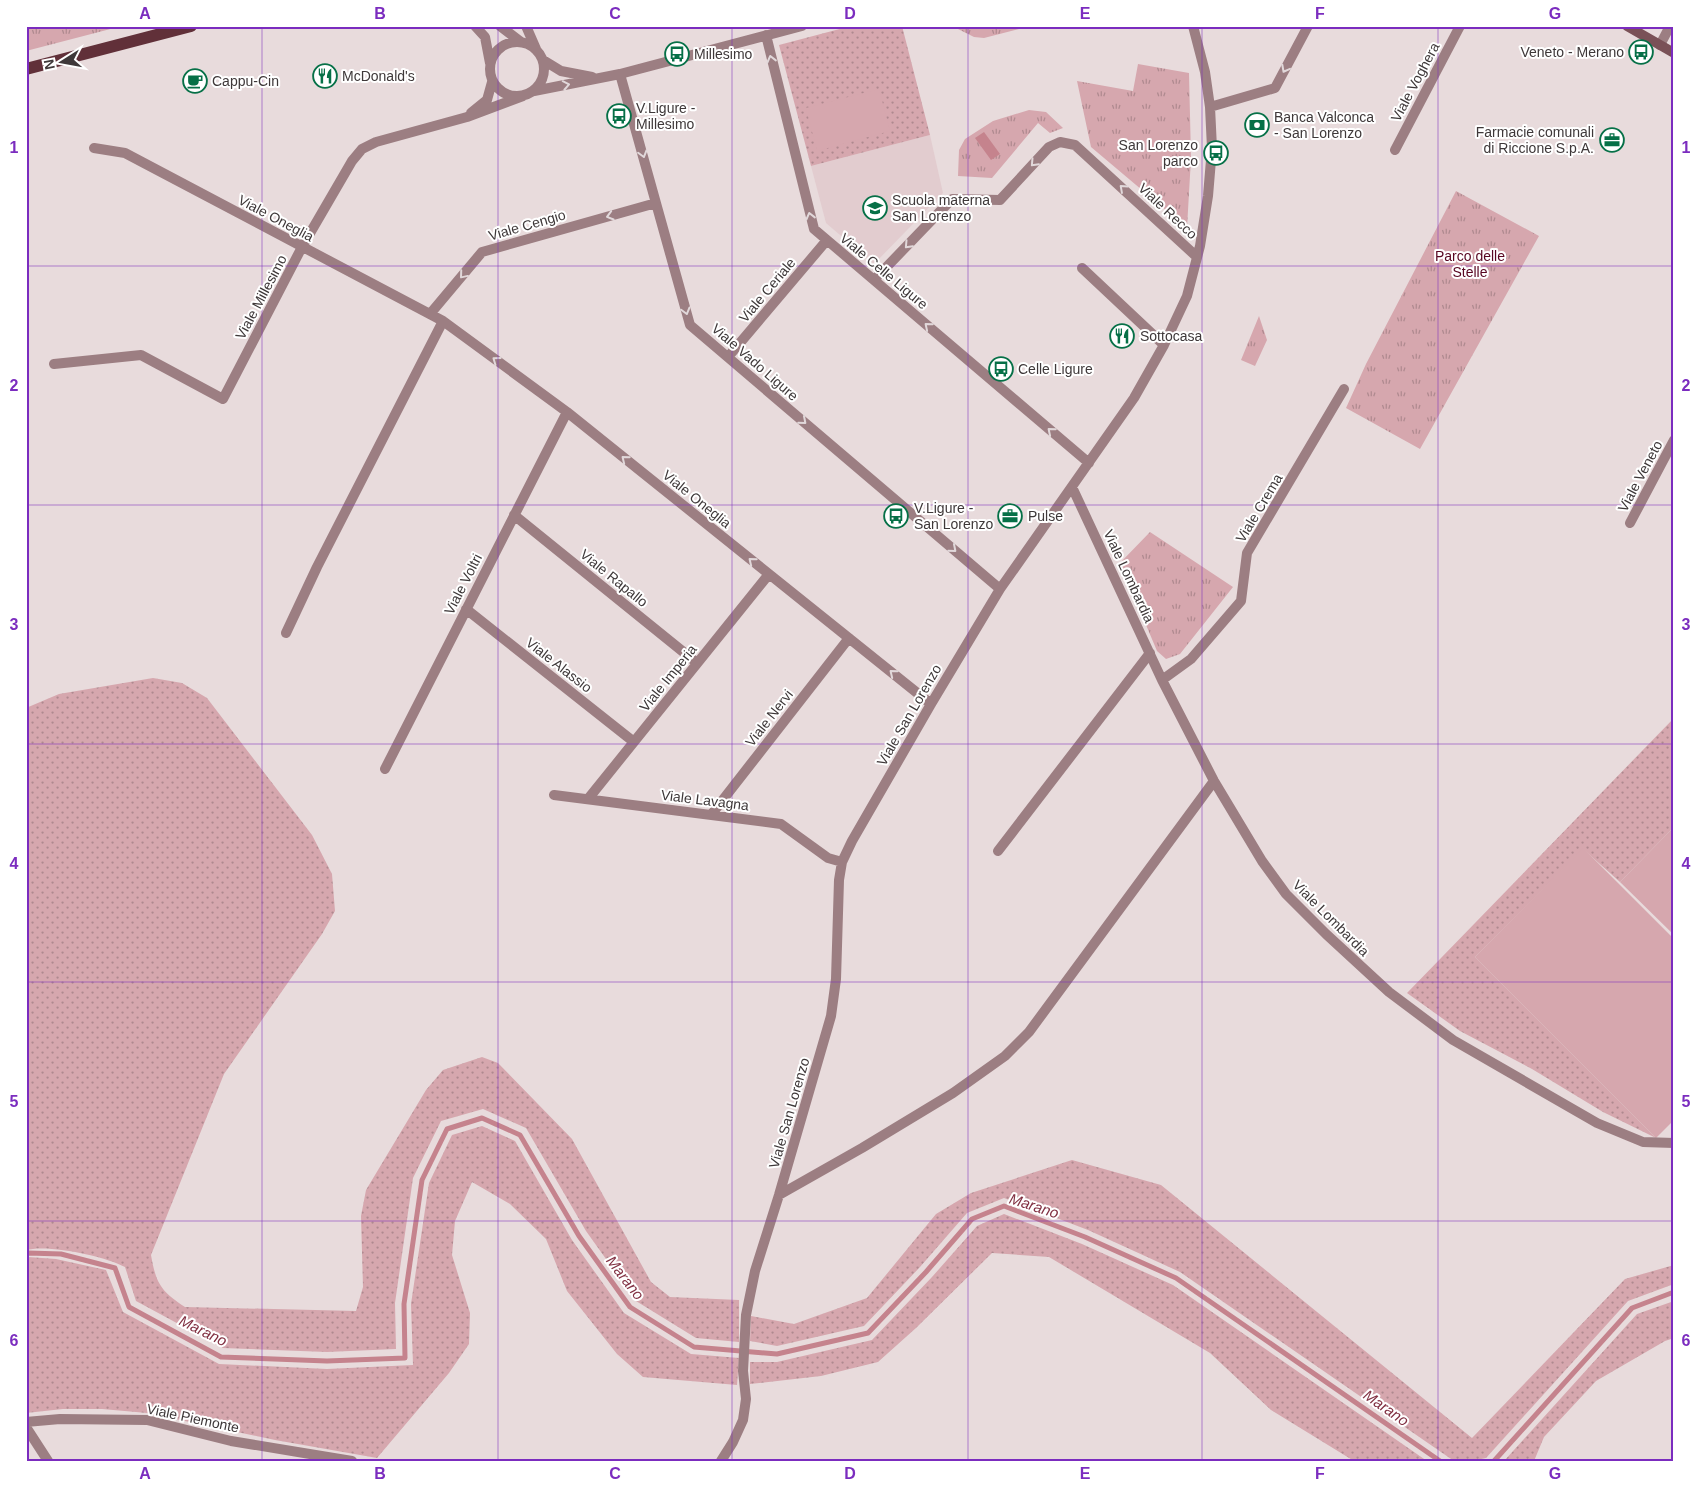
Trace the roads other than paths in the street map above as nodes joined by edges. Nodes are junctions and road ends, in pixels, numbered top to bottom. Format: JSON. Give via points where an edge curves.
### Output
{"nodes":[{"id":1,"x":190,"y":26,"type":"edge"},
{"id":2,"x":475,"y":26,"type":"edge"},
{"id":3,"x":500,"y":26,"type":"edge"},
{"id":4,"x":526,"y":26,"type":"edge"},
{"id":5,"x":802,"y":26,"type":"edge"},
{"id":6,"x":1193,"y":26,"type":"edge"},
{"id":7,"x":1308,"y":26,"type":"edge"},
{"id":8,"x":1460,"y":26,"type":"edge"},
{"id":9,"x":1627,"y":26,"type":"edge"},
{"id":10,"x":1670,"y":26,"type":"edge"},
{"id":11,"x":766,"y":35,"type":"junction"},
{"id":12,"x":522,"y":42,"type":"junction"},
{"id":13,"x":1660,"y":45,"type":"junction"},
{"id":14,"x":536,"y":50,"type":"junction"},
{"id":15,"x":1674,"y":53,"type":"edge"},
{"id":16,"x":543,"y":60,"type":"junction"},
{"id":17,"x":490,"y":63,"type":"junction"},
{"id":18,"x":26,"y":69,"type":"edge"},
{"id":19,"x":620,"y":74,"type":"junction"},
{"id":20,"x":598,"y":78,"type":"junction"},
{"id":21,"x":492,"y":82,"type":"junction"},
{"id":22,"x":534,"y":91,"type":"junction"},
{"id":23,"x":523,"y":96,"type":"junction"},
{"id":24,"x":1210,"y":107,"type":"junction"},
{"id":25,"x":467,"y":117,"type":"junction"},
{"id":26,"x":94,"y":148,"type":"dead end"},
{"id":27,"x":1395,"y":150,"type":"dead end"},
{"id":28,"x":656,"y":203,"type":"junction"},
{"id":29,"x":827,"y":240,"type":"junction"},
{"id":30,"x":302,"y":247,"type":"junction"},
{"id":31,"x":1197,"y":257,"type":"junction"},
{"id":32,"x":1082,"y":268,"type":"dead end"},
{"id":33,"x":874,"y":280,"type":"junction"},
{"id":34,"x":430,"y":314,"type":"junction"},
{"id":35,"x":443,"y":321,"type":"junction"},
{"id":36,"x":1164,"y":345,"type":"junction"},
{"id":37,"x":728,"y":357,"type":"junction"},
{"id":38,"x":54,"y":364,"type":"dead end"},
{"id":39,"x":1344,"y":389,"type":"dead end"},
{"id":40,"x":567,"y":412,"type":"junction"},
{"id":41,"x":1674,"y":440,"type":"edge"},
{"id":42,"x":1089,"y":462,"type":"junction"},
{"id":43,"x":1072,"y":487,"type":"junction"},
{"id":44,"x":514,"y":514,"type":"junction"},
{"id":45,"x":1630,"y":524,"type":"dead end"},
{"id":46,"x":769,"y":574,"type":"junction"},
{"id":47,"x":1000,"y":589,"type":"junction"},
{"id":48,"x":466,"y":609,"type":"junction"},
{"id":49,"x":286,"y":633,"type":"dead end"},
{"id":50,"x":849,"y":638,"type":"junction"},
{"id":51,"x":1150,"y":654,"type":"junction"},
{"id":52,"x":697,"y":663,"type":"junction"},
{"id":53,"x":1162,"y":680,"type":"junction"},
{"id":54,"x":931,"y":704,"type":"junction"},
{"id":55,"x":634,"y":742,"type":"junction"},
{"id":56,"x":385,"y":769,"type":"dead end"},
{"id":57,"x":1214,"y":781,"type":"junction"},
{"id":58,"x":554,"y":795,"type":"dead end"},
{"id":59,"x":588,"y":799,"type":"junction"},
{"id":60,"x":711,"y":815,"type":"junction"},
{"id":61,"x":998,"y":851,"type":"dead end"},
{"id":62,"x":842,"y":862,"type":"junction"},
{"id":63,"x":1674,"y":1143,"type":"edge"},
{"id":64,"x":779,"y":1195,"type":"junction"},
{"id":65,"x":26,"y":1422,"type":"edge"},
{"id":66,"x":26,"y":1427,"type":"edge"},
{"id":67,"x":48,"y":1461,"type":"edge"},
{"id":68,"x":352,"y":1461,"type":"edge"},
{"id":69,"x":721,"y":1461,"type":"edge"}],
"edges":[{"from":1,"to":18,"type":"main road"},
{"from":2,"to":17,"type":"street","via":[[485,37]]},
{"from":3,"to":12,"type":"street"},
{"from":4,"to":14,"type":"street"},
{"from":5,"to":11,"type":"street"},
{"from":6,"to":24,"type":"street","name":"Viale San Lorenzo"},
{"from":7,"to":24,"type":"street","one_way":true,"via":[[1275,88]]},
{"from":8,"to":27,"type":"street","name":"Viale Voghera"},
{"from":9,"to":13,"type":"main road"},
{"from":10,"to":13,"type":"street"},
{"from":11,"to":19,"type":"street"},
{"from":29,"to":11,"type":"street","name":"Viale Celle Ligure","one_way":true,"via":[[814,228]]},
{"from":12,"to":14,"type":"street"},
{"from":12,"to":17,"type":"street","via":[[498,49]]},
{"from":13,"to":15,"type":"main road"},
{"from":14,"to":16,"type":"street"},
{"from":16,"to":20,"type":"street","via":[[562,71]]},
{"from":16,"to":22,"type":"street","via":[[543,77]]},
{"from":17,"to":21,"type":"street"},
{"from":19,"to":20,"type":"street"},
{"from":19,"to":28,"type":"street","name":"Viale Vado Ligure","one_way":true},
{"from":22,"to":20,"type":"street","one_way":true},
{"from":21,"to":23,"type":"street","via":[[505,94]]},
{"from":21,"to":25,"type":"street","name":"Viale Millesimo","via":[[487,100]]},
{"from":22,"to":23,"type":"street"},
{"from":23,"to":25,"type":"street","name":"Viale Millesimo"},
{"from":24,"to":31,"type":"street","name":"Viale San Lorenzo","via":[[1212,148],[1208,196]]},
{"from":25,"to":30,"type":"street","name":"Viale Millesimo","via":[[376,142],[362,149]]},
{"from":26,"to":30,"type":"street","name":"Viale Oneglia","via":[[125,153]]},
{"from":28,"to":34,"type":"street","name":"Viale Cengio","one_way":true,"via":[[482,252]]},
{"from":28,"to":37,"type":"street","name":"Viale Vado Ligure","one_way":true,"via":[[690,324]]},
{"from":29,"to":33,"type":"street","name":"Viale Celle Ligure"},
{"from":29,"to":37,"type":"street","name":"Viale Ceriale"},
{"from":30,"to":34,"type":"street","name":"Viale Oneglia"},
{"from":30,"to":38,"type":"street","name":"Viale Millesimo","via":[[223,399],[141,355]]},
{"from":31,"to":33,"type":"street","name":"Viale Recco","one_way":true,"via":[[1075,145],[1060,142],[1049,147],[1000,200],[952,199]]},
{"from":31,"to":36,"type":"street","name":"Viale San Lorenzo","via":[[1187,296]]},
{"from":32,"to":36,"type":"street"},
{"from":42,"to":33,"type":"street","name":"Viale Celle Ligure","one_way":true},
{"from":34,"to":35,"type":"street","name":"Viale Oneglia"},
{"from":40,"to":35,"type":"street","name":"Viale Oneglia","one_way":true},
{"from":35,"to":49,"type":"street"},
{"from":36,"to":42,"type":"street","name":"Viale San Lorenzo","via":[[1134,398]]},
{"from":37,"to":47,"type":"street","name":"Viale Vado Ligure","one_way":true},
{"from":39,"to":53,"type":"street","name":"Viale Crema","via":[[1247,553],[1241,601],[1191,659]]},
{"from":40,"to":44,"type":"street","name":"Viale Voltri"},
{"from":46,"to":40,"type":"street","name":"Viale Oneglia","one_way":true},
{"from":41,"to":45,"type":"street","name":"Viale Veneto"},
{"from":42,"to":43,"type":"street","name":"Viale San Lorenzo"},
{"from":43,"to":47,"type":"street","name":"Viale San Lorenzo"},
{"from":43,"to":51,"type":"street","name":"Viale Lombardia"},
{"from":44,"to":48,"type":"street","name":"Viale Voltri"},
{"from":44,"to":52,"type":"street","name":"Viale Rapallo"},
{"from":46,"to":50,"type":"street","name":"Viale Oneglia"},
{"from":46,"to":52,"type":"street","name":"Viale Imperia"},
{"from":47,"to":54,"type":"street","name":"Viale San Lorenzo"},
{"from":48,"to":55,"type":"street","name":"Viale Alassio"},
{"from":48,"to":56,"type":"street","name":"Viale Voltri"},
{"from":54,"to":50,"type":"street","name":"Viale Oneglia","one_way":true},
{"from":50,"to":60,"type":"street","name":"Viale Nervi"},
{"from":51,"to":53,"type":"street","name":"Viale Lombardia"},
{"from":51,"to":61,"type":"street"},
{"from":52,"to":55,"type":"street","name":"Viale Imperia"},
{"from":53,"to":57,"type":"street","name":"Viale Lombardia"},
{"from":54,"to":62,"type":"street","name":"Viale San Lorenzo"},
{"from":55,"to":59,"type":"street","name":"Viale Imperia"},
{"from":57,"to":63,"type":"street","name":"Viale Lombardia","via":[[1262,861],[1286,894],[1389,992],[1453,1040],[1597,1123],[1643,1142]]},
{"from":57,"to":64,"type":"street","via":[[1029,1032],[1004,1056],[952,1093]]},
{"from":58,"to":59,"type":"street","name":"Viale Lavagna"},
{"from":59,"to":60,"type":"street","name":"Viale Lavagna"},
{"from":60,"to":62,"type":"street","name":"Viale Lavagna","via":[[781,824],[828,858]]},
{"from":62,"to":64,"type":"street","name":"Viale San Lorenzo","via":[[831,1016]]},
{"from":64,"to":69,"type":"street","name":"Viale San Lorenzo","via":[[755,1271],[746,1315],[744,1420]]},
{"from":65,"to":68,"type":"street","name":"Viale Piemonte","via":[[147,1420],[231,1441]]},
{"from":66,"to":67,"type":"street"}]}
